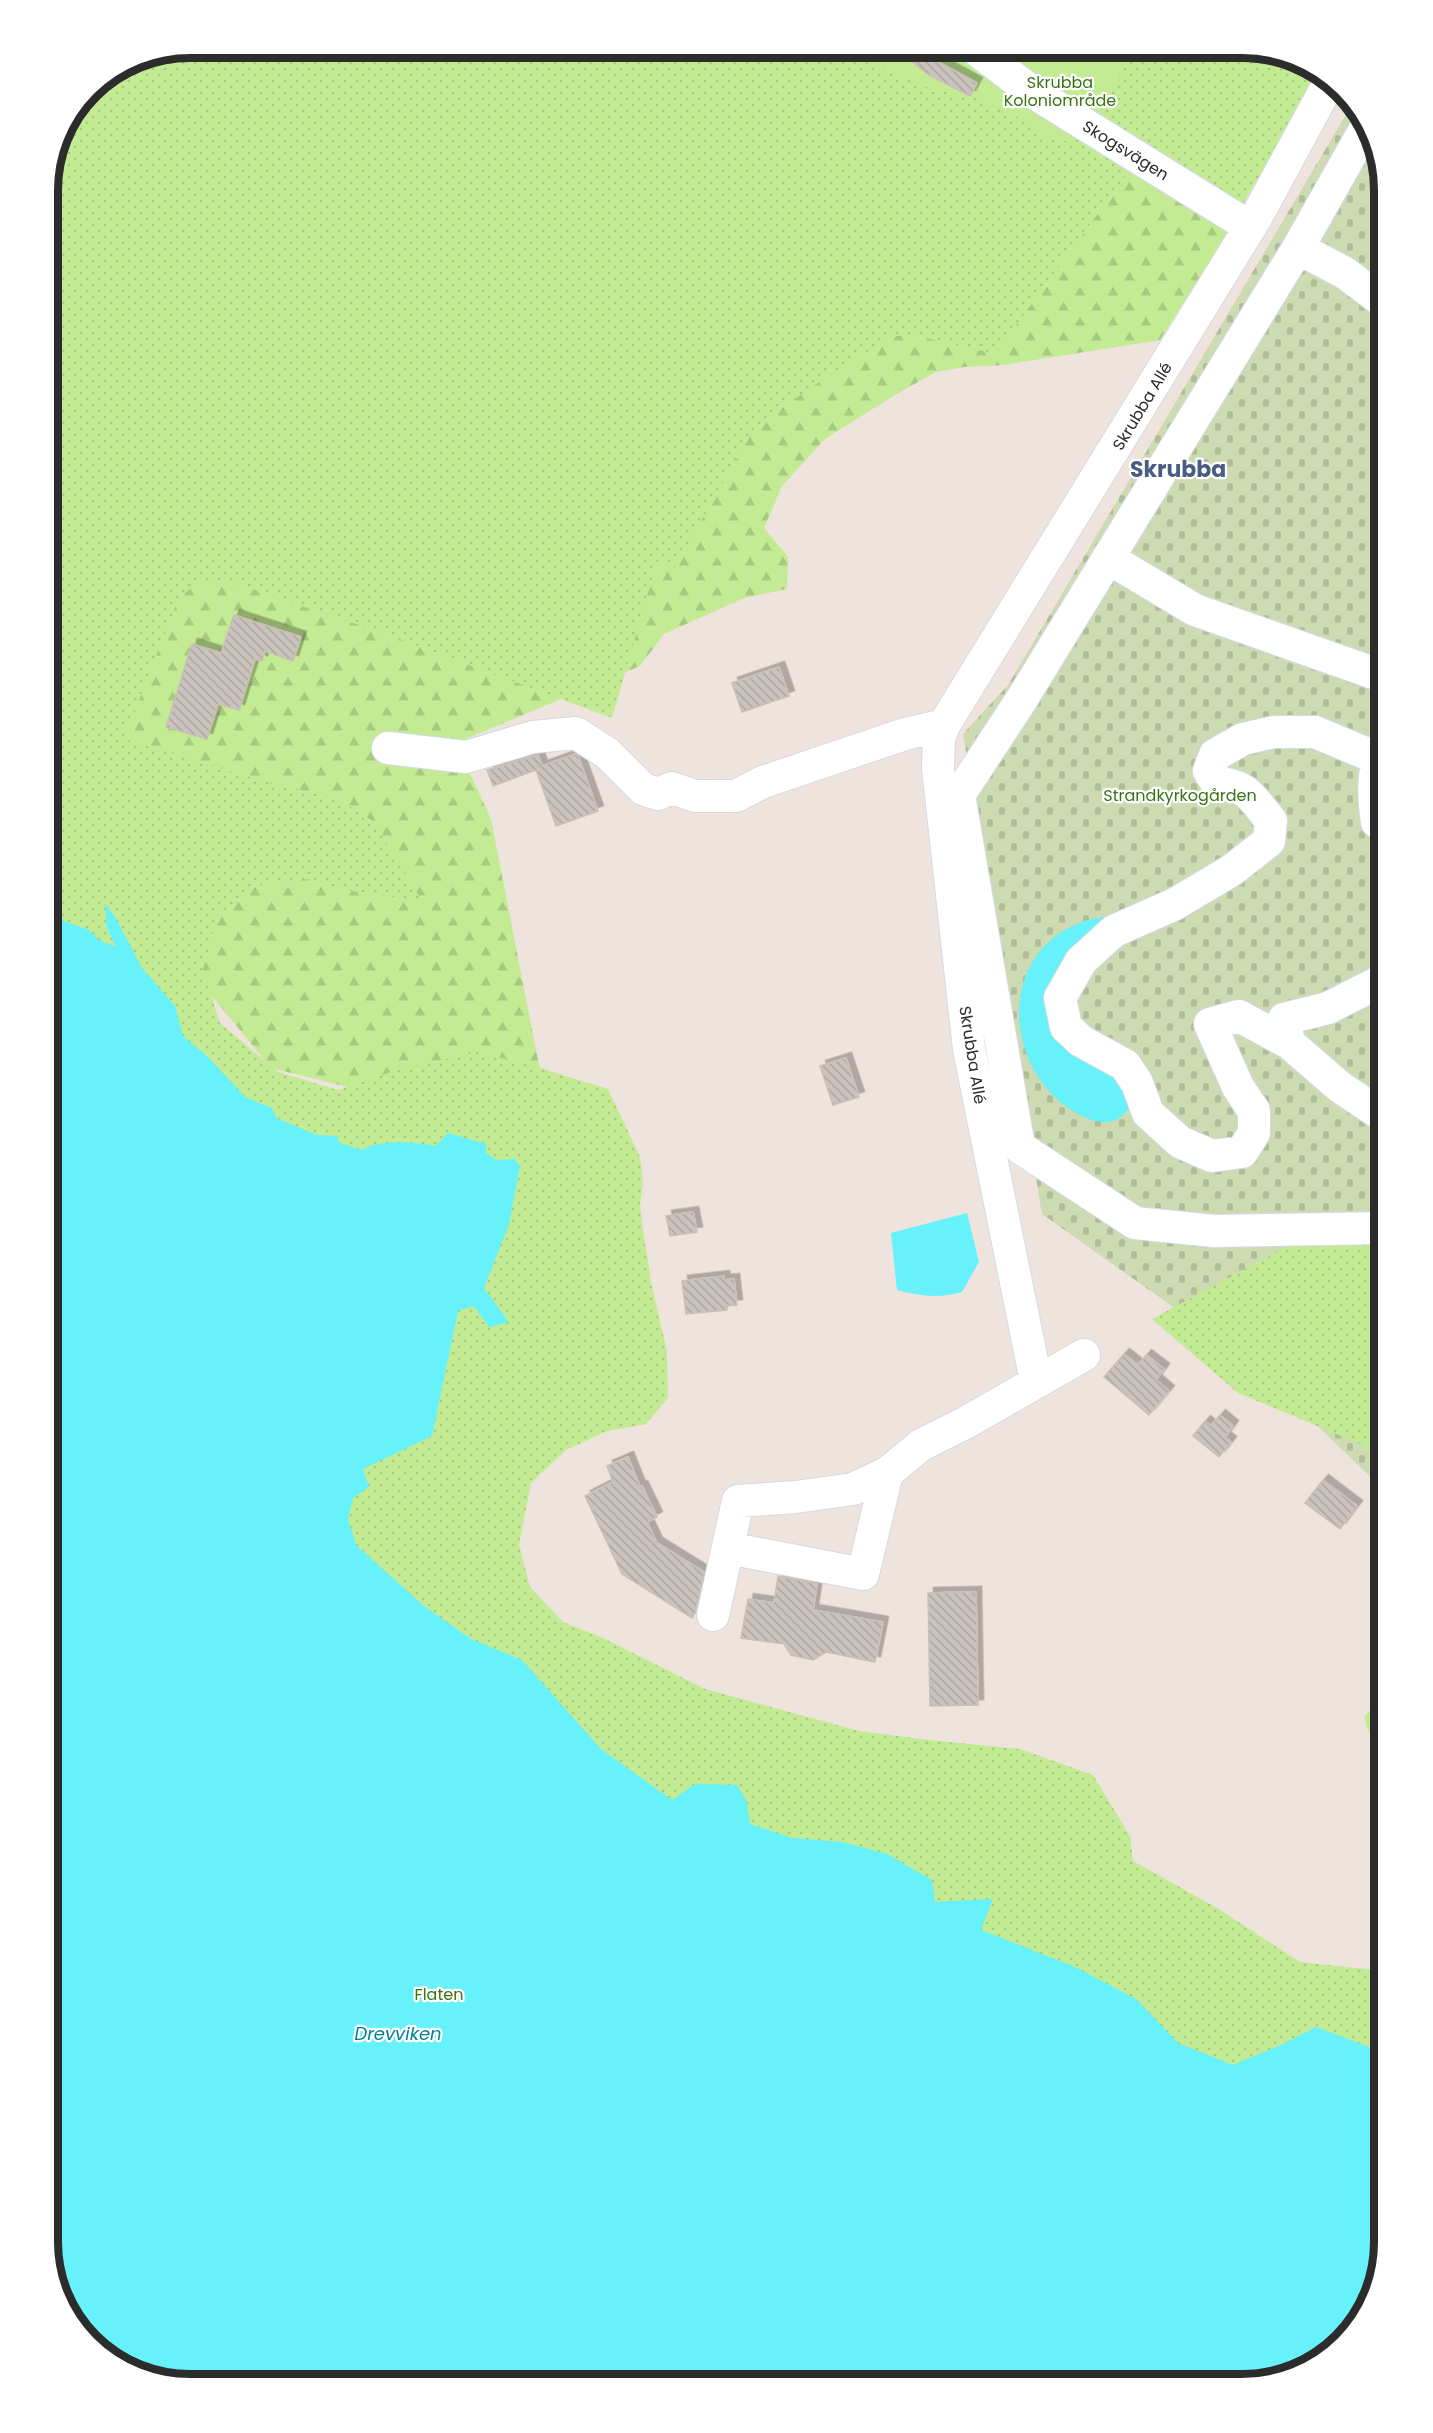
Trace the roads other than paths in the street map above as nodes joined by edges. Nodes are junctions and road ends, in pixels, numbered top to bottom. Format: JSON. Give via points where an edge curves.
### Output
{"nodes":[{"id":1,"x":988,"y":59,"type":"edge"},
{"id":2,"x":1326,"y":88,"type":"edge"},
{"id":3,"x":1362,"y":134,"type":"edge"},
{"id":4,"x":1250,"y":227,"type":"junction"},
{"id":5,"x":1298,"y":248,"type":"junction"},
{"id":6,"x":1374,"y":295,"type":"edge"},
{"id":7,"x":1108,"y":558,"type":"junction"},
{"id":8,"x":1374,"y":673,"type":"edge"},
{"id":9,"x":944,"y":725,"type":"junction"},
{"id":10,"x":388,"y":748,"type":"dead end"},
{"id":11,"x":1374,"y":748,"type":"edge"},
{"id":12,"x":1374,"y":985,"type":"edge"},
{"id":13,"x":1289,"y":1043,"type":"junction"},
{"id":14,"x":1374,"y":1110,"type":"edge"},
{"id":15,"x":1374,"y":1228,"type":"edge"},
{"id":16,"x":1084,"y":1355,"type":"dead end"},
{"id":17,"x":1036,"y":1381,"type":"junction"},
{"id":18,"x":887,"y":1473,"type":"junction"},
{"id":19,"x":728,"y":1548,"type":"junction"},
{"id":20,"x":713,"y":1615,"type":"dead end"}],
"edges":[{"from":1,"to":4,"type":"street","name":"Skogsvägen","via":[[1031,91]]},
{"from":2,"to":4,"type":"street","name":"Skrubba Allé"},
{"from":3,"to":5,"type":"street"},
{"from":4,"to":9,"type":"street","name":"Skrubba Allé"},
{"from":5,"to":6,"type":"street","via":[[1345,273]]},
{"from":5,"to":7,"type":"street"},
{"from":7,"to":8,"type":"street","via":[[1195,610]]},
{"from":7,"to":15,"type":"street","via":[[959,795],[1019,1147],[1135,1224],[1214,1231]]},
{"from":9,"to":10,"type":"street","via":[[905,734],[764,782],[736,796],[695,796],[672,788],[658,794],[643,789],[607,753],[576,733],[533,737],[466,757]]},
{"from":9,"to":17,"type":"street","name":"Skrubba Allé","via":[[939,739],[938,768],[969,1049]]},
{"from":11,"to":13,"type":"street","via":[[1315,732],[1274,732],[1243,739],[1215,755],[1209,771],[1217,783],[1232,783],[1249,794],[1271,821],[1269,841],[1232,870],[1175,904],[1114,931],[1080,961],[1060,998],[1066,1027],[1081,1041],[1125,1065],[1137,1083],[1148,1113],[1180,1142],[1212,1156],[1242,1152],[1254,1133],[1254,1111],[1238,1087],[1210,1024],[1239,1016]]},
{"from":12,"to":13,"type":"street","via":[[1328,1008],[1284,1019]]},
{"from":13,"to":14,"type":"street","via":[[1340,1088]]},
{"from":16,"to":17,"type":"street"},
{"from":17,"to":18,"type":"street","via":[[921,1445]]},
{"from":18,"to":19,"type":"street","via":[[853,1489],[738,1502]]},
{"from":18,"to":19,"type":"street","via":[[863,1574]]},
{"from":19,"to":20,"type":"street"}]}
